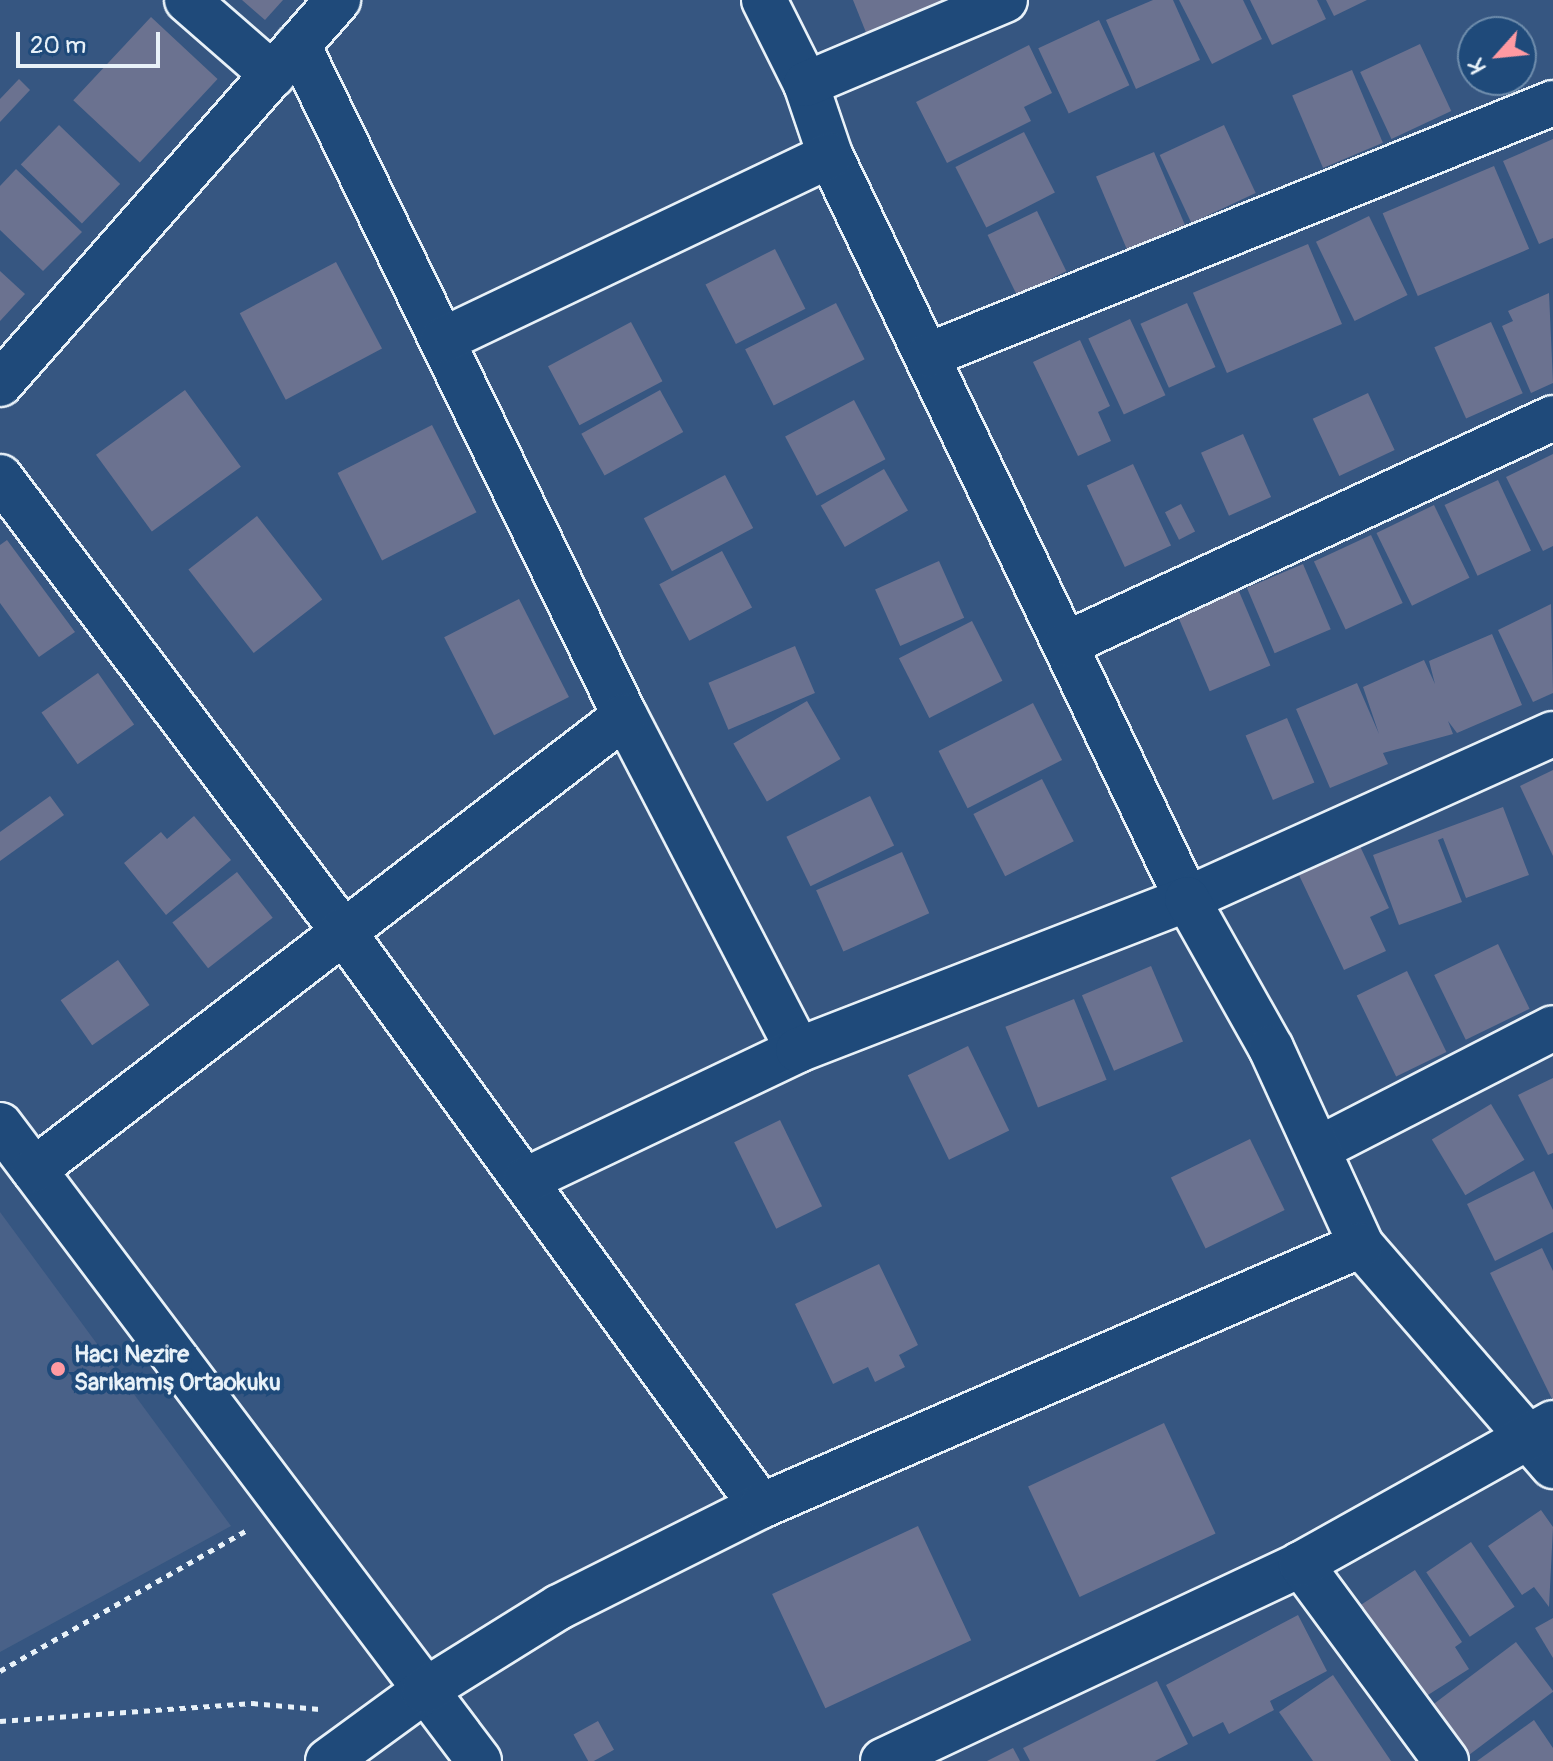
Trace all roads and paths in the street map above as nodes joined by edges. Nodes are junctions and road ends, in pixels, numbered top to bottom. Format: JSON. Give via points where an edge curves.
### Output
{"nodes":[{"id":1,"x":187,"y":0,"type":"edge"},
{"id":2,"x":338,"y":0,"type":"edge"},
{"id":3,"x":764,"y":0,"type":"edge"},
{"id":4,"x":1005,"y":0,"type":"edge"},
{"id":5,"x":285,"y":60,"type":"junction"},
{"id":6,"x":806,"y":84,"type":"junction"},
{"id":7,"x":1553,"y":103,"type":"edge"},
{"id":8,"x":830,"y":155,"type":"junction"},
{"id":9,"x":443,"y":340,"type":"junction"},
{"id":10,"x":929,"y":355,"type":"junction"},
{"id":11,"x":0,"y":384,"type":"edge"},
{"id":12,"x":1553,"y":418,"type":"edge"},
{"id":13,"x":0,"y":477,"type":"edge"},
{"id":14,"x":1066,"y":644,"type":"junction"},
{"id":15,"x":625,"y":716,"type":"junction"},
{"id":16,"x":1553,"y":734,"type":"edge"},
{"id":17,"x":1187,"y":899,"type":"junction"},
{"id":18,"x":342,"y":930,"type":"junction"},
{"id":19,"x":1553,"y":1028,"type":"edge"},
{"id":20,"x":798,"y":1050,"type":"junction"},
{"id":21,"x":0,"y":1125,"type":"edge"},
{"id":22,"x":1320,"y":1148,"type":"junction"},
{"id":23,"x":34,"y":1170,"type":"junction"},
{"id":24,"x":526,"y":1180,"type":"junction"},
{"id":25,"x":1361,"y":1245,"type":"junction"},
{"id":26,"x":1546,"y":1442,"type":"edge"},
{"id":27,"x":283,"y":1503,"type":"junction"},
{"id":28,"x":761,"y":1506,"type":"junction"},
{"id":29,"x":1301,"y":1564,"type":"junction"},
{"id":30,"x":0,"y":1671,"type":"edge"},
{"id":31,"x":424,"y":1691,"type":"junction"},
{"id":32,"x":0,"y":1721,"type":"edge"},
{"id":33,"x":379,"y":1724,"type":"junction"},
{"id":34,"x":328,"y":1761,"type":"edge"},
{"id":35,"x":479,"y":1761,"type":"edge"},
{"id":36,"x":883,"y":1761,"type":"edge"},
{"id":37,"x":1446,"y":1761,"type":"edge"}],
"edges":[{"from":1,"to":5,"type":"street"},
{"from":2,"to":5,"type":"street"},
{"from":3,"to":6,"type":"street"},
{"from":4,"to":6,"type":"street"},
{"from":5,"to":9,"type":"street"},
{"from":5,"to":11,"type":"street"},
{"from":6,"to":8,"type":"street"},
{"from":7,"to":10,"type":"street"},
{"from":8,"to":9,"type":"street"},
{"from":8,"to":10,"type":"street"},
{"from":9,"to":15,"type":"street"},
{"from":10,"to":14,"type":"street"},
{"from":12,"to":14,"type":"street"},
{"from":13,"to":18,"type":"street"},
{"from":14,"to":17,"type":"street"},
{"from":15,"to":18,"type":"street"},
{"from":15,"to":20,"type":"street"},
{"from":16,"to":17,"type":"street"},
{"from":17,"to":20,"type":"street"},
{"from":17,"to":22,"type":"street"},
{"from":18,"to":23,"type":"street"},
{"from":18,"to":24,"type":"street"},
{"from":19,"to":22,"type":"street"},
{"from":20,"to":24,"type":"street"},
{"from":21,"to":23,"type":"street"},
{"from":22,"to":25,"type":"street"},
{"from":23,"to":27,"type":"street"},
{"from":24,"to":28,"type":"street"},
{"from":25,"to":26,"type":"street"},
{"from":25,"to":28,"type":"street"},
{"from":26,"to":29,"type":"street"},
{"from":27,"to":30,"type":"path","via":[[224,1546]]},
{"from":27,"to":31,"type":"street"},
{"from":28,"to":31,"type":"street","via":[[559,1607]]},
{"from":29,"to":36,"type":"street"},
{"from":29,"to":37,"type":"street"},
{"from":31,"to":33,"type":"street"},
{"from":31,"to":35,"type":"street"},
{"from":32,"to":33,"type":"path","via":[[252,1703],[336,1710]]},
{"from":33,"to":34,"type":"street"}]}
